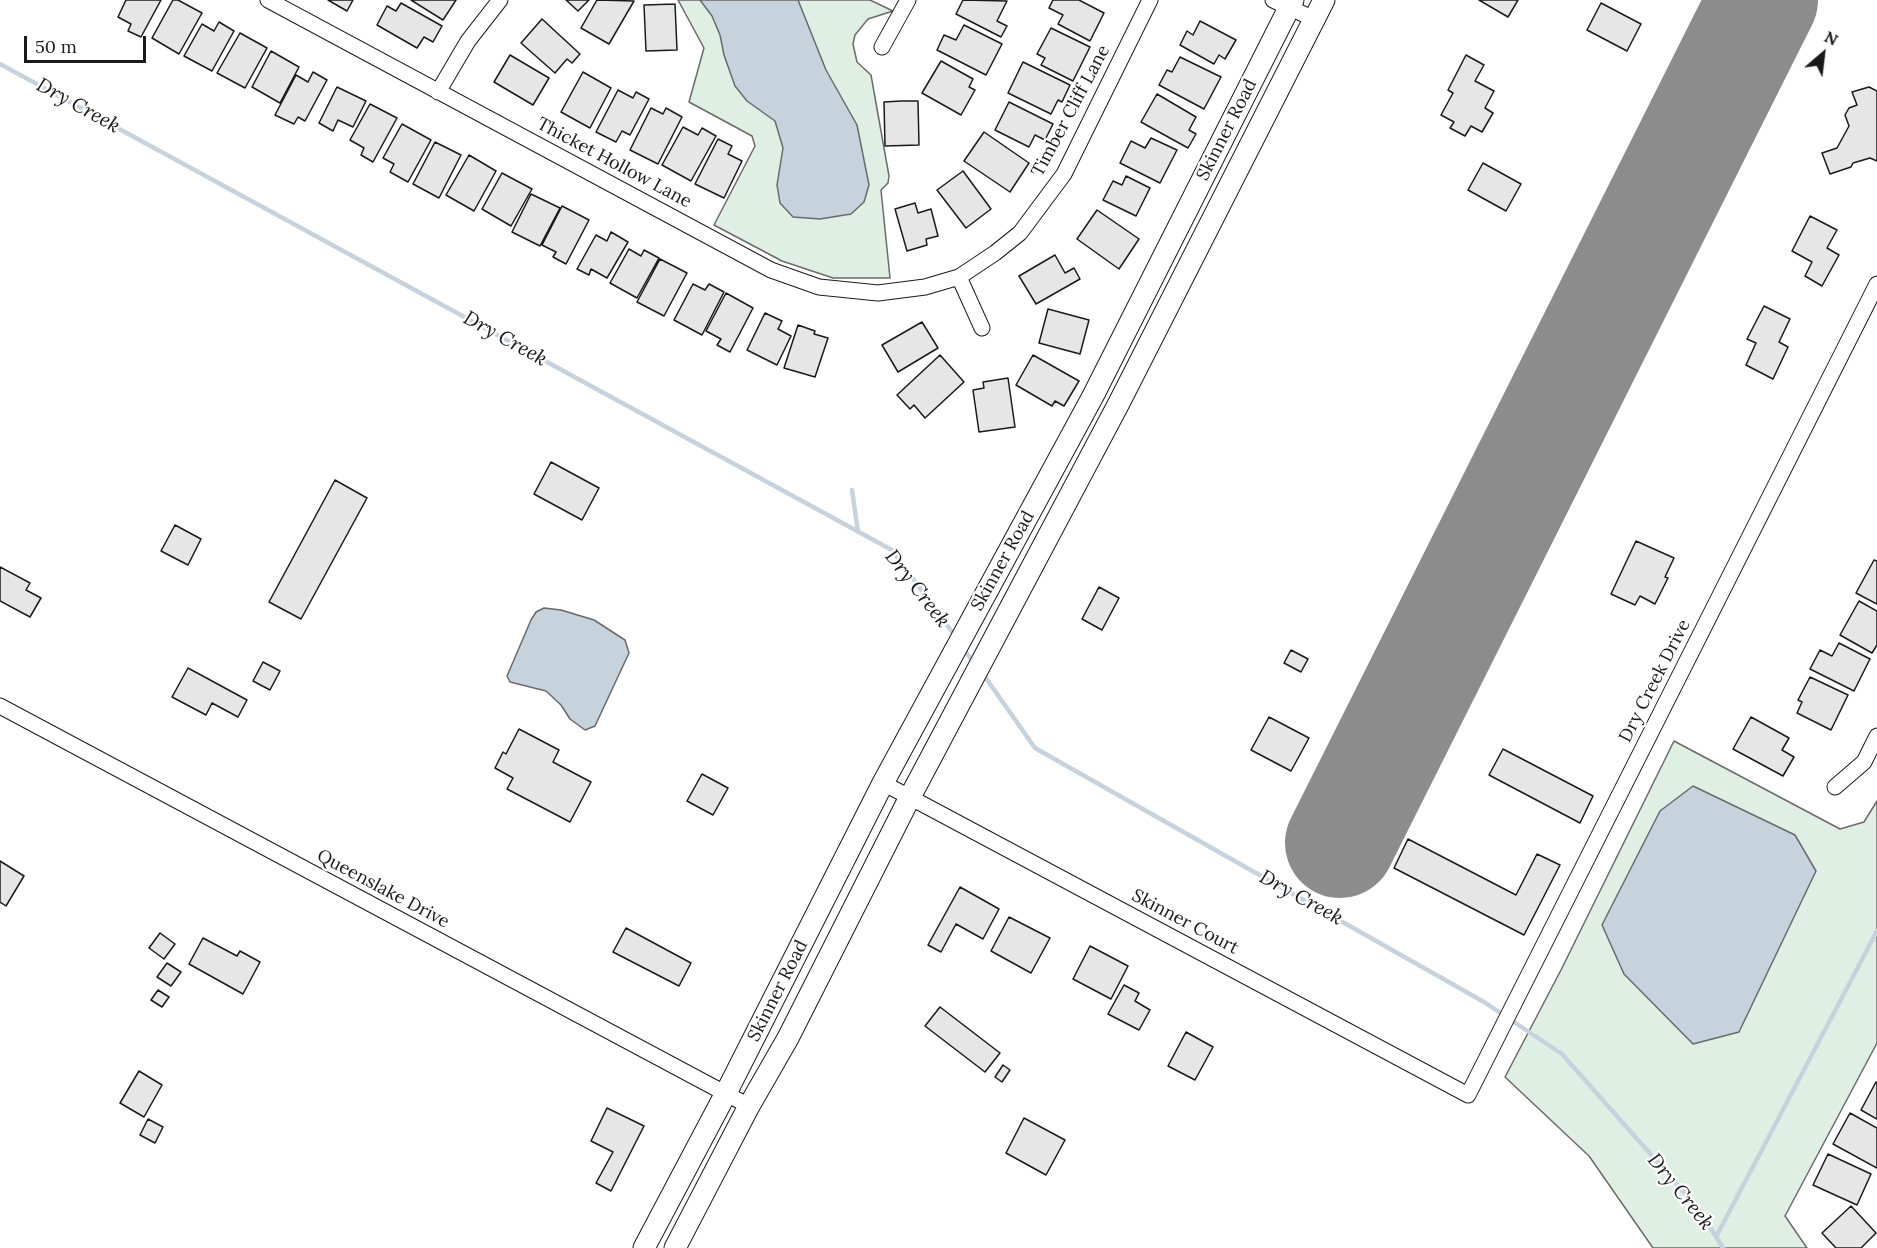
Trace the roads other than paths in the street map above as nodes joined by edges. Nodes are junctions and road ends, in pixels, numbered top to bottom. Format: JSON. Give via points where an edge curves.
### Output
{"nodes":[{"id":1,"x":268,"y":0,"type":"edge"},
{"id":2,"x":500,"y":0,"type":"edge"},
{"id":3,"x":908,"y":0,"type":"edge"},
{"id":4,"x":1150,"y":0,"type":"edge"},
{"id":5,"x":1324,"y":0,"type":"edge"},
{"id":6,"x":1285,"y":3,"type":"edge"},
{"id":7,"x":1314,"y":19,"type":"junction"},
{"id":8,"x":882,"y":47,"type":"dead end"},
{"id":9,"x":438,"y":92,"type":"junction"},
{"id":10,"x":959,"y":277,"type":"junction"},
{"id":11,"x":1877,"y":284,"type":"edge"},
{"id":12,"x":982,"y":328,"type":"dead end"},
{"id":13,"x":0,"y":706,"type":"edge"},
{"id":14,"x":1877,"y":736,"type":"edge"},
{"id":15,"x":884,"y":783,"type":"junction"},
{"id":16,"x":1835,"y":787,"type":"dead end"},
{"id":17,"x":910,"y":797,"type":"junction"},
{"id":18,"x":726,"y":1093,"type":"junction"},
{"id":19,"x":1468,"y":1095,"type":"joint"},
{"id":20,"x":749,"y":1106,"type":"junction"},
{"id":21,"x":644,"y":1248,"type":"edge"},
{"id":22,"x":675,"y":1248,"type":"edge"}],
"edges":[{"from":1,"to":9,"type":"street","name":"Thicket Hollow Lane"},
{"from":2,"to":9,"type":"street","via":[[468,41]]},
{"from":3,"to":8,"type":"street"},
{"from":4,"to":10,"type":"street","name":"Timber Cliff Lane","via":[[1064,174],[1020,233]]},
{"from":5,"to":7,"type":"street","name":"Skinner Road"},
{"from":6,"to":7,"type":"street"},
{"from":6,"to":15,"type":"street","name":"Skinner Road","via":[[1094,396]]},
{"from":7,"to":17,"type":"street","name":"Skinner Road","via":[[1119,403]]},
{"from":9,"to":10,"type":"street","name":"Thicket Hollow Lane","via":[[771,270],[799,281],[819,288],[878,293],[925,287]]},
{"from":10,"to":12,"type":"street"},
{"from":11,"to":19,"type":"street","name":"Dry Creek Drive"},
{"from":13,"to":18,"type":"street","name":"Queenslake Drive"},
{"from":14,"to":16,"type":"street","via":[[1864,762]]},
{"from":15,"to":17,"type":"street","name":"Skinner Court"},
{"from":15,"to":18,"type":"street","name":"Skinner Road"},
{"from":17,"to":19,"type":"street","name":"Skinner Court"},
{"from":17,"to":20,"type":"street","name":"Skinner Road","via":[[788,1038]]},
{"from":18,"to":20,"type":"street","name":"Queenslake Drive"},
{"from":18,"to":21,"type":"street","name":"Skinner Road"},
{"from":20,"to":22,"type":"street","name":"Skinner Road"}]}
